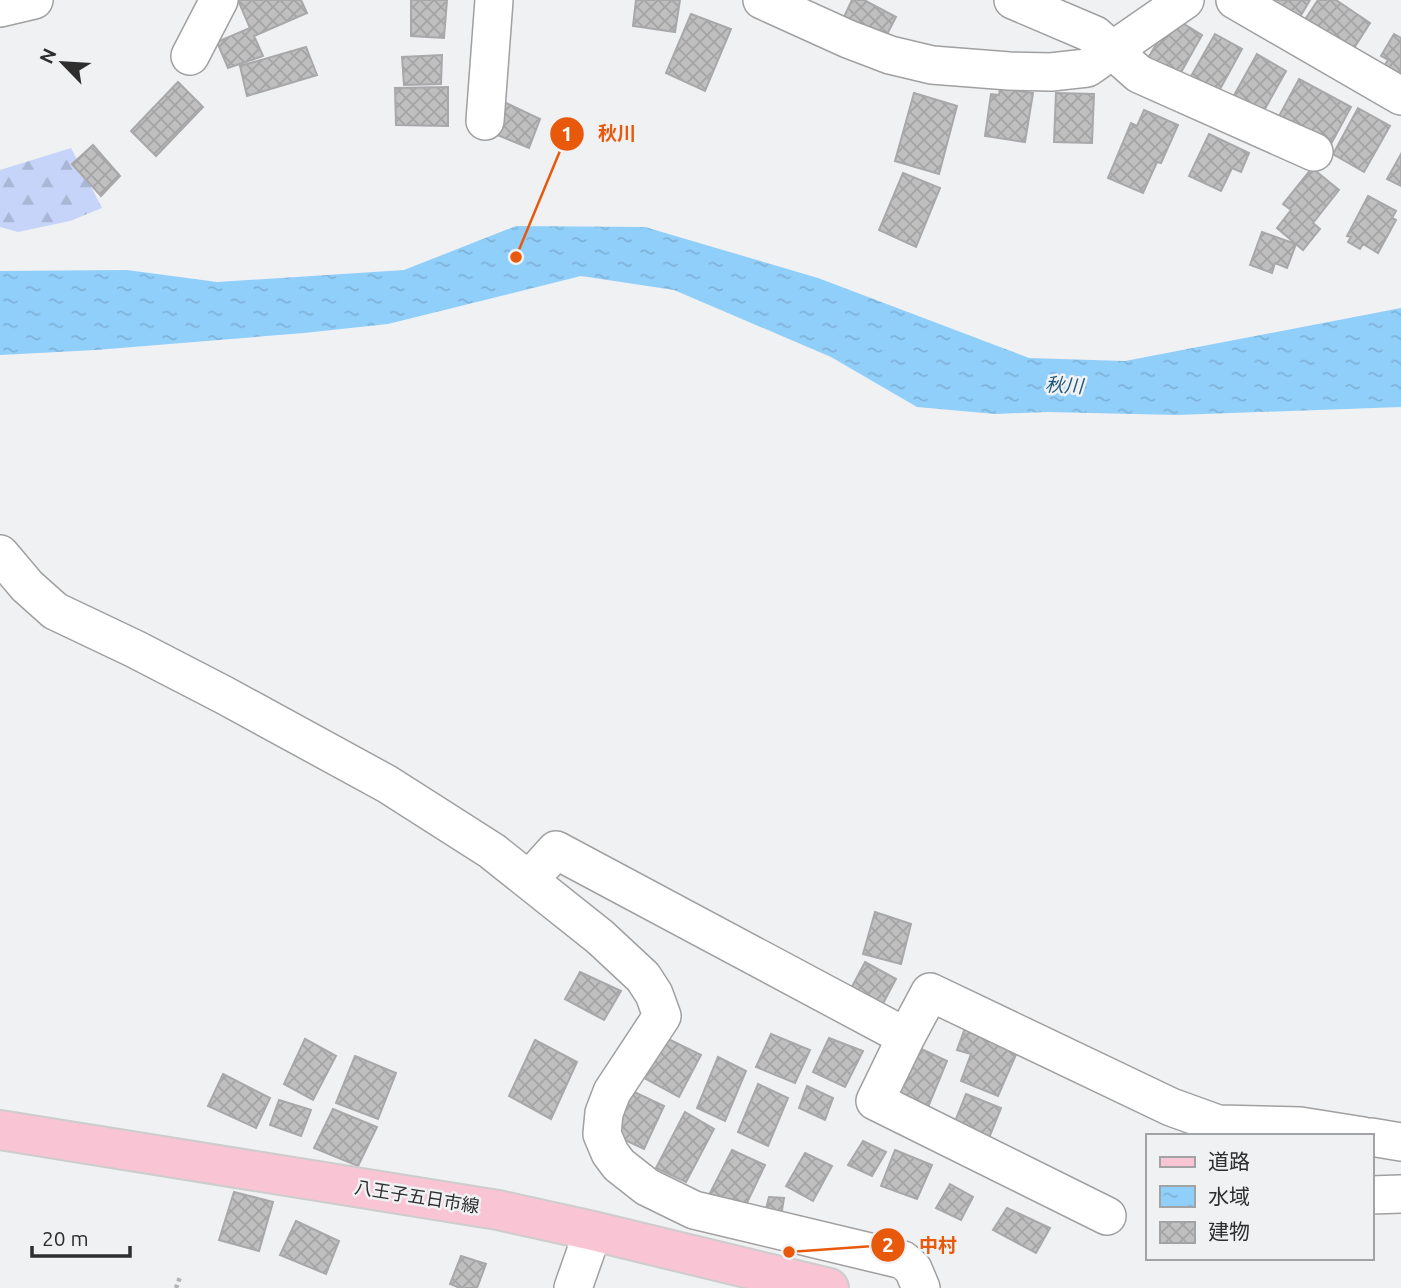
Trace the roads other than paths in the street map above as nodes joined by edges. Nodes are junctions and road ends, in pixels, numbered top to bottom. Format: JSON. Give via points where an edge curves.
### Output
{"nodes":[{"id":1,"x":34,"y":0,"type":"edge"},
{"id":2,"x":219,"y":0,"type":"edge"},
{"id":3,"x":494,"y":0,"type":"edge"},
{"id":4,"x":762,"y":0,"type":"edge"},
{"id":5,"x":1013,"y":0,"type":"edge"},
{"id":6,"x":1185,"y":0,"type":"edge"},
{"id":7,"x":1235,"y":0,"type":"edge"},
{"id":8,"x":0,"y":8,"type":"edge"},
{"id":9,"x":1113,"y":51,"type":"junction"},
{"id":10,"x":190,"y":56,"type":"dead end"},
{"id":11,"x":1401,"y":96,"type":"edge"},
{"id":12,"x":485,"y":121,"type":"dead end"},
{"id":13,"x":1314,"y":152,"type":"dead end"},
{"id":14,"x":0,"y":554,"type":"edge"},
{"id":15,"x":529,"y":880,"type":"junction"},
{"id":16,"x":906,"y":1037,"type":"junction"},
{"id":17,"x":0,"y":1129,"type":"edge"},
{"id":18,"x":1300,"y":1131,"type":"edge"},
{"id":19,"x":1338,"y":1134,"type":"edge"},
{"id":20,"x":1373,"y":1137,"type":"edge"},
{"id":21,"x":1401,"y":1142,"type":"edge"},
{"id":22,"x":1401,"y":1194,"type":"edge"},
{"id":23,"x":1373,"y":1195,"type":"edge"},
{"id":24,"x":1107,"y":1216,"type":"dead end"},
{"id":25,"x":593,"y":1230,"type":"junction"},
{"id":26,"x":573,"y":1288,"type":"edge"},
{"id":27,"x":829,"y":1288,"type":"edge"},
{"id":28,"x":921,"y":1288,"type":"edge"}],
"edges":[{"from":1,"to":8,"type":"street"},
{"from":2,"to":10,"type":"street"},
{"from":3,"to":12,"type":"street"},
{"from":4,"to":9,"type":"street","via":[[848,39],[932,65],[1051,72],[1087,68]]},
{"from":5,"to":9,"type":"street","via":[[1096,35]]},
{"from":6,"to":9,"type":"street"},
{"from":7,"to":11,"type":"street"},
{"from":9,"to":13,"type":"street","via":[[1139,74]]},
{"from":14,"to":15,"type":"street","via":[[55,611],[224,695],[387,784]]},
{"from":15,"to":16,"type":"street","via":[[556,850]]},
{"from":15,"to":28,"type":"street","via":[[642,977],[662,1016],[612,1092],[604,1113],[602,1134],[619,1165],[647,1187],[694,1210],[903,1260],[913,1269]]},
{"from":16,"to":18,"type":"street","via":[[930,992],[1171,1107],[1217,1124]]},
{"from":16,"to":24,"type":"street","via":[[875,1101]]},
{"from":17,"to":25,"type":"main road","name":"八王子五日市線","via":[[498,1210]]},
{"from":18,"to":19,"type":"street"},
{"from":20,"to":21,"type":"street"},
{"from":22,"to":23,"type":"street"},
{"from":25,"to":26,"type":"street"},
{"from":25,"to":27,"type":"main road","name":"八王子五日市線"}]}
